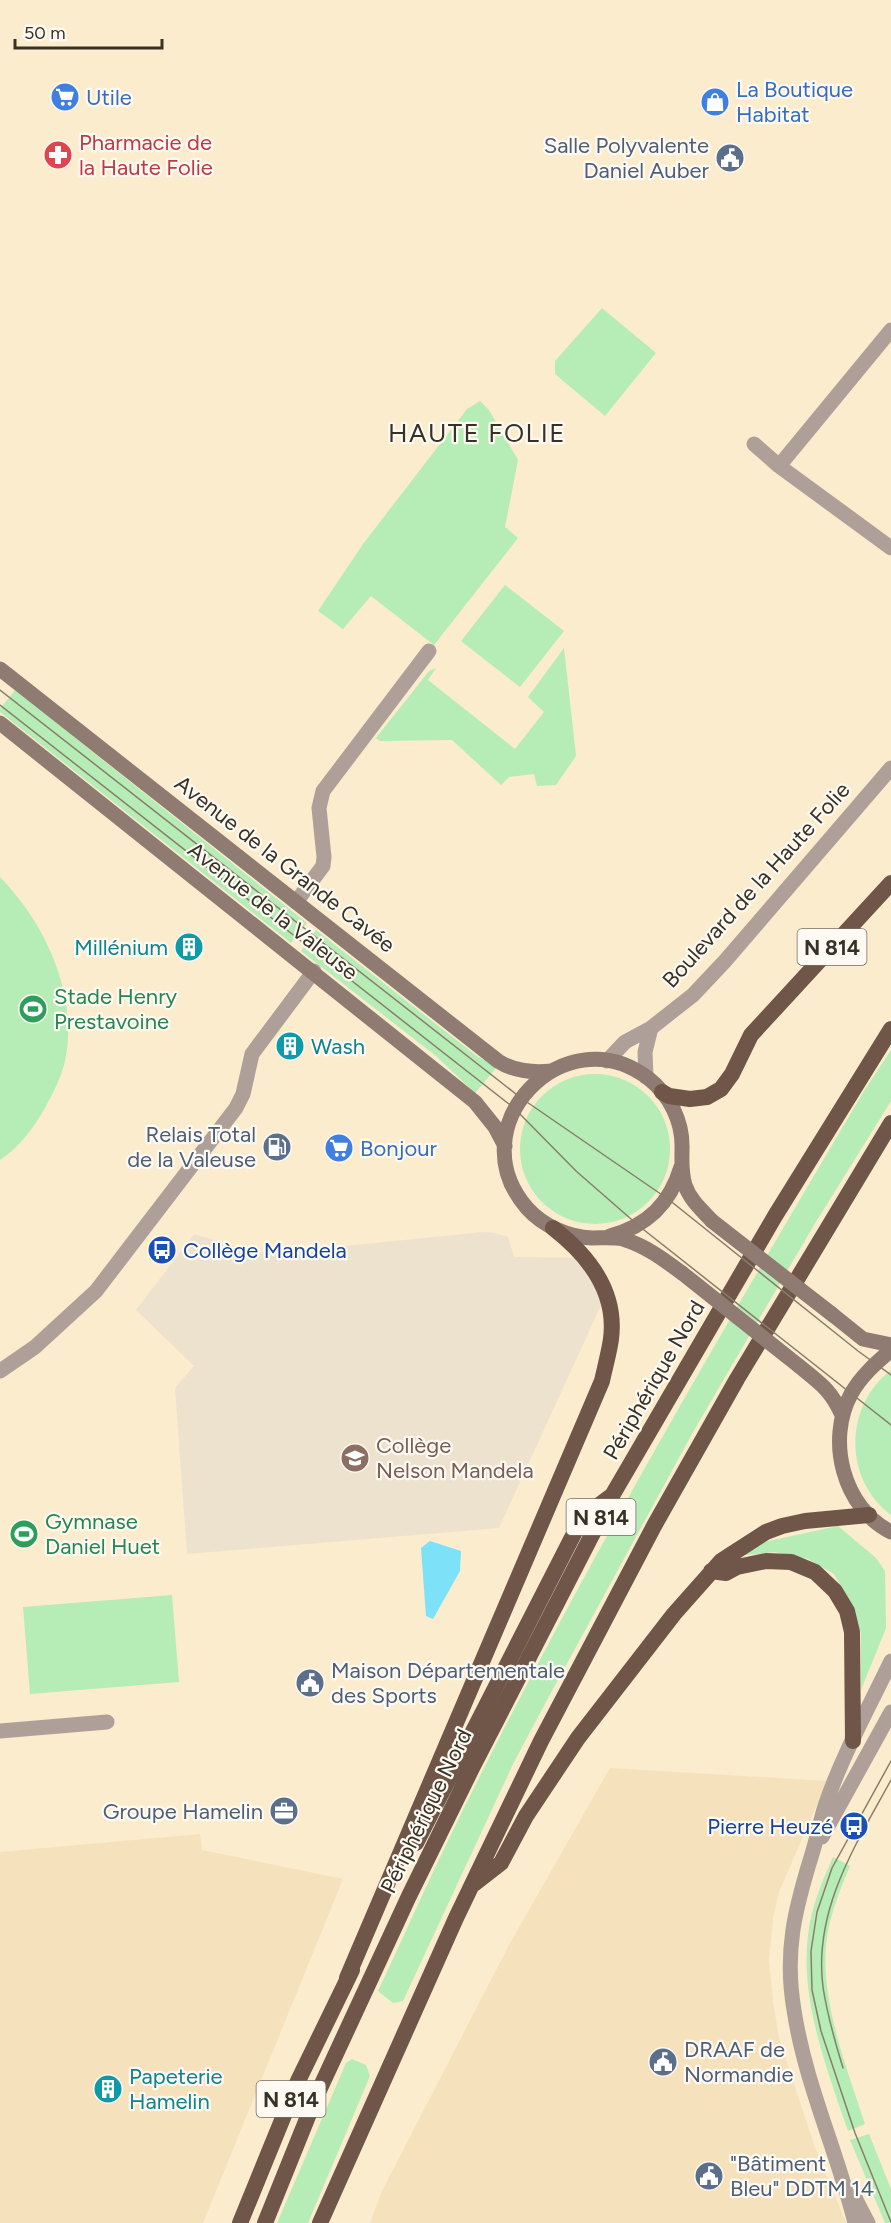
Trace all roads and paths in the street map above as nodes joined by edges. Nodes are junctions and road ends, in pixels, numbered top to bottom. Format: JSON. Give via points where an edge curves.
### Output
{"nodes":[{"id":1,"x":891,"y":330,"type":"edge"},
{"id":2,"x":754,"y":444,"type":"dead end"},
{"id":3,"x":779,"y":466,"type":"junction"},
{"id":4,"x":891,"y":548,"type":"edge"},
{"id":5,"x":429,"y":651,"type":"dead end"},
{"id":6,"x":0,"y":669,"type":"edge"},
{"id":7,"x":0,"y":723,"type":"edge"},
{"id":8,"x":891,"y":768,"type":"edge"},
{"id":9,"x":891,"y":883,"type":"edge"},
{"id":10,"x":296,"y":902,"type":"junction"},
{"id":11,"x":314,"y":971,"type":"junction"},
{"id":12,"x":651,"y":1028,"type":"junction"},
{"id":13,"x":891,"y":1029,"type":"edge"},
{"id":14,"x":607,"y":1061,"type":"junction"},
{"id":15,"x":551,"y":1071,"type":"junction"},
{"id":16,"x":646,"y":1077,"type":"junction"},
{"id":17,"x":662,"y":1092,"type":"junction"},
{"id":18,"x":891,"y":1123,"type":"edge"},
{"id":19,"x":505,"y":1146,"type":"junction"},
{"id":20,"x":681,"y":1164,"type":"junction"},
{"id":21,"x":553,"y":1228,"type":"junction"},
{"id":22,"x":607,"y":1237,"type":"junction"},
{"id":23,"x":891,"y":1344,"type":"edge"},
{"id":24,"x":891,"y":1350,"type":"edge"},
{"id":25,"x":0,"y":1371,"type":"edge"},
{"id":26,"x":842,"y":1415,"type":"junction"},
{"id":27,"x":613,"y":1494,"type":"junction"},
{"id":28,"x":869,"y":1515,"type":"junction"},
{"id":29,"x":889,"y":1532,"type":"edge"},
{"id":30,"x":711,"y":1571,"type":"junction"},
{"id":31,"x":891,"y":1661,"type":"edge"},
{"id":32,"x":891,"y":1712,"type":"edge"},
{"id":33,"x":107,"y":1722,"type":"dead end"},
{"id":34,"x":0,"y":1731,"type":"edge"},
{"id":35,"x":853,"y":1741,"type":"junction"},
{"id":36,"x":812,"y":1855,"type":"junction"},
{"id":37,"x":471,"y":1886,"type":"junction"},
{"id":38,"x":347,"y":1978,"type":"junction"},
{"id":39,"x":843,"y":2177,"type":"junction"},
{"id":40,"x":240,"y":2223,"type":"edge"},
{"id":41,"x":265,"y":2223,"type":"edge"},
{"id":42,"x":320,"y":2223,"type":"edge"},
{"id":43,"x":855,"y":2223,"type":"edge"},
{"id":44,"x":868,"y":2223,"type":"edge"}],
"edges":[{"from":1,"to":3,"type":"street"},
{"from":2,"to":3,"type":"street"},
{"from":3,"to":4,"type":"street"},
{"from":5,"to":10,"type":"street","via":[[323,791],[319,808],[323,866]]},
{"from":6,"to":10,"type":"main road","name":"Avenue de la Grande Cavée"},
{"from":7,"to":11,"type":"main road","name":"Avenue de la Valeuse"},
{"from":8,"to":12,"type":"street","name":"Boulevard de la Haute Folie","via":[[693,995]]},
{"from":9,"to":17,"type":"highway","number":"N 814","via":[[751,1035],[721,1089],[690,1099]]},
{"from":10,"to":15,"type":"main road","name":"Avenue de la Grande Cavée","via":[[505,1066]]},
{"from":11,"to":19,"type":"main road","name":"Avenue de la Valeuse","via":[[475,1102]]},
{"from":11,"to":25,"type":"street","via":[[252,1054],[236,1108],[103,1281],[35,1347]]},
{"from":12,"to":14,"type":"street","name":"Boulevard de la Haute Folie","via":[[625,1042]]},
{"from":12,"to":16,"type":"street","via":[[645,1052]]},
{"from":13,"to":27,"type":"highway","name":"Périphérique Nord","number":"N 814","via":[[775,1216]]},
{"from":14,"to":15,"type":"main road","via":[[579,1061]]},
{"from":14,"to":16,"type":"main road"},
{"from":15,"to":19,"type":"main road","via":[[534,1083],[514,1108]]},
{"from":16,"to":17,"type":"main road"},
{"from":17,"to":20,"type":"main road","via":[[678,1122]]},
{"from":18,"to":37,"type":"highway","number":"N 814","via":[[654,1526]]},
{"from":19,"to":21,"type":"main road","via":[[508,1174],[518,1196],[534,1215]]},
{"from":20,"to":22,"type":"main road","via":[[674,1188],[658,1210],[639,1226]]},
{"from":20,"to":23,"type":"main road","bridge":true,"via":[[690,1195],[712,1221],[863,1339]]},
{"from":21,"to":22,"type":"main road","via":[[580,1237]]},
{"from":21,"to":38,"type":"highway","number":"N 814","via":[[592,1267],[609,1302],[611,1338],[602,1381]]},
{"from":22,"to":26,"type":"main road","bridge":true,"via":[[639,1245],[682,1273],[824,1387]]},
{"from":24,"to":26,"type":"main road","via":[[862,1377]]},
{"from":26,"to":28,"type":"main road","via":[[842,1467],[853,1494]]},
{"from":27,"to":38,"type":"highway","number":"N 814","via":[[582,1518]]},
{"from":27,"to":41,"type":"highway","name":"Périphérique Nord","number":"N 814","via":[[404,1907],[315,2099]]},
{"from":28,"to":29,"type":"main road"},
{"from":28,"to":30,"type":"highway","number":"N 814","via":[[805,1521],[766,1532]]},
{"from":30,"to":35,"type":"highway","via":[[726,1573],[751,1563],[779,1561],[805,1566],[835,1591],[848,1611],[852,1632]]},
{"from":30,"to":37,"type":"highway","number":"N 814","via":[[621,1680],[558,1765],[501,1863]]},
{"from":31,"to":35,"type":"street"},
{"from":32,"to":36,"type":"street"},
{"from":33,"to":34,"type":"street"},
{"from":35,"to":36,"type":"street","via":[[826,1805]]},
{"from":36,"to":39,"type":"street","via":[[792,1928],[791,1987],[802,2050]]},
{"from":37,"to":42,"type":"highway","number":"N 814"},
{"from":38,"to":40,"type":"highway","number":"N 814","via":[[298,2081]]},
{"from":39,"to":43,"type":"street"},
{"from":39,"to":44,"type":"street"}]}
